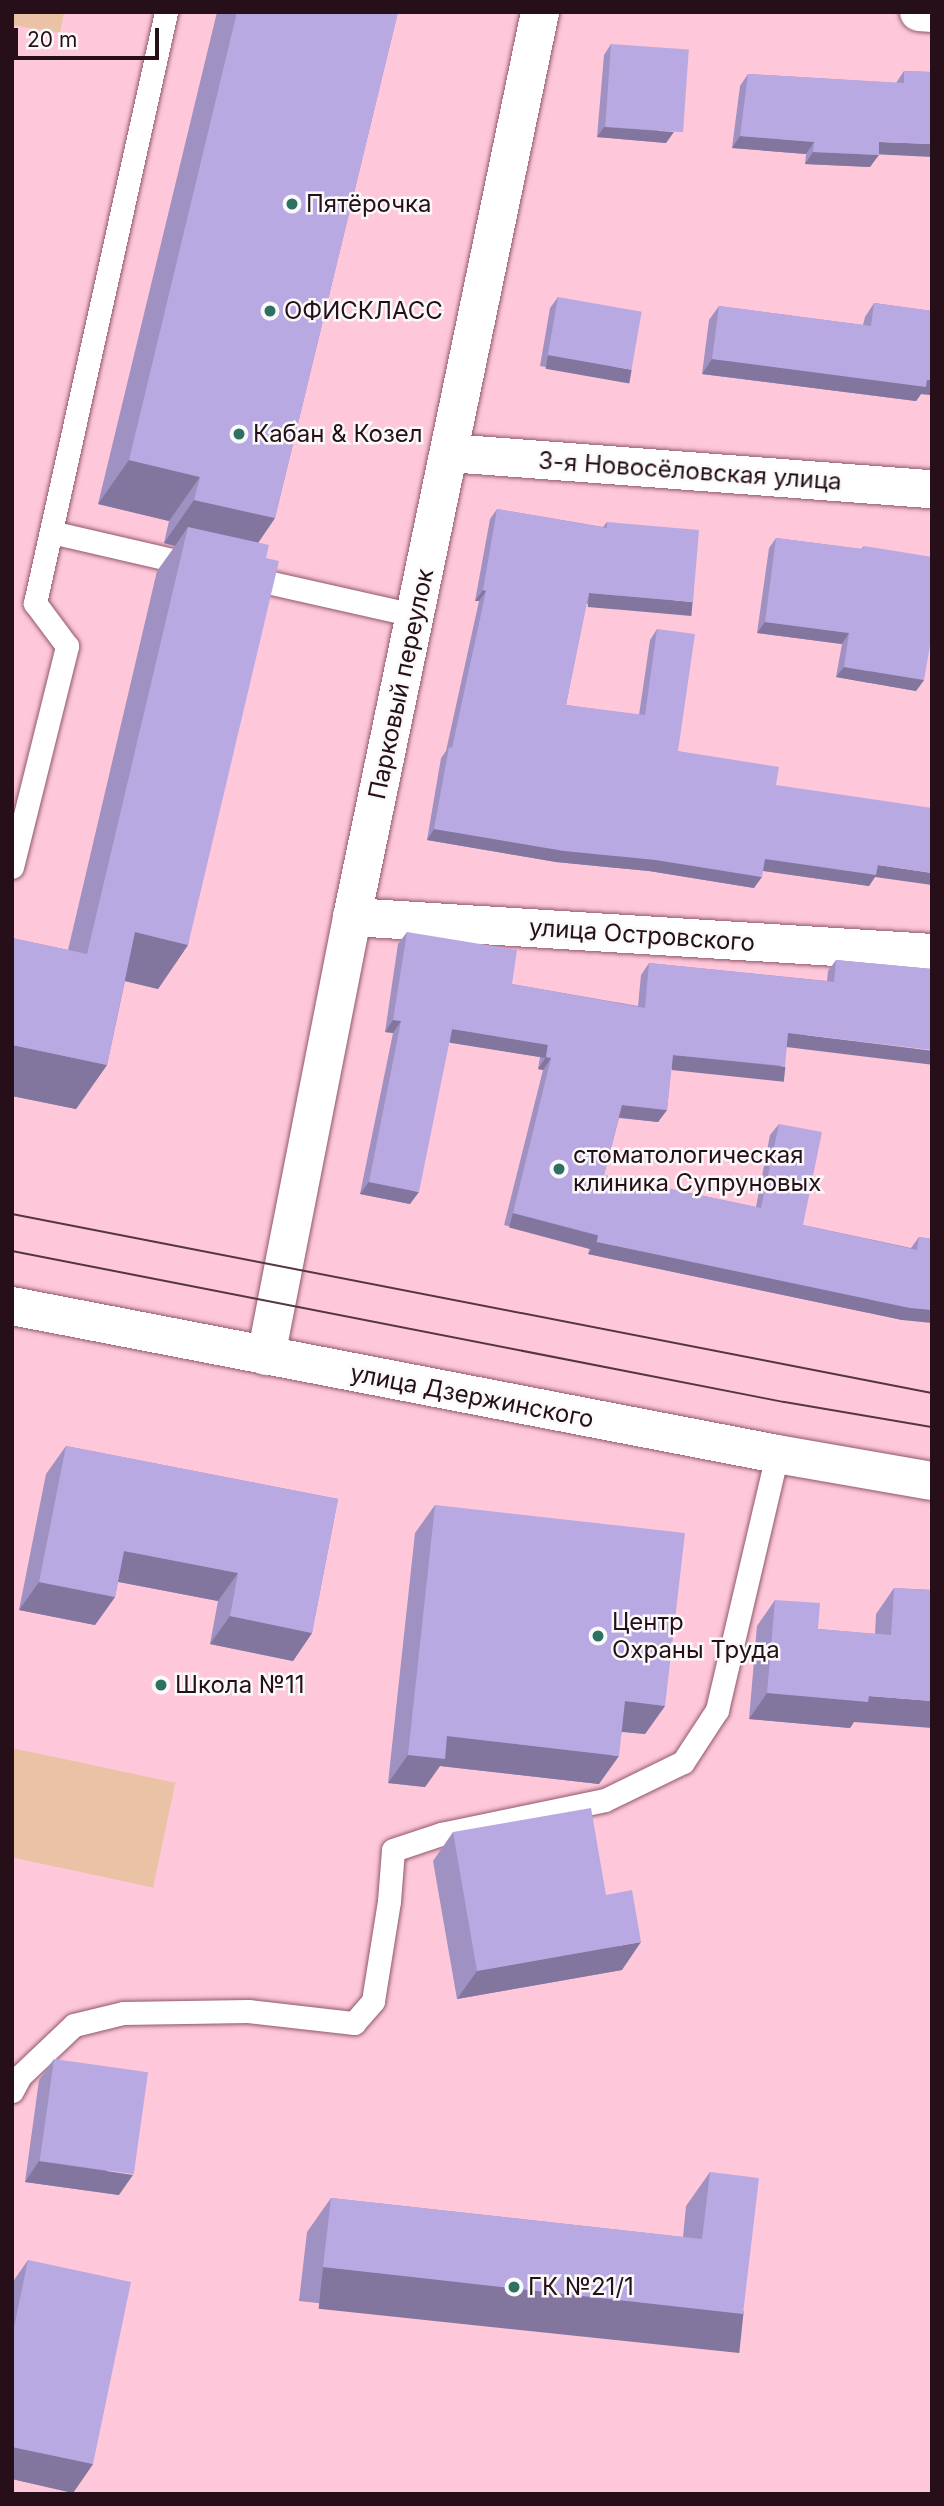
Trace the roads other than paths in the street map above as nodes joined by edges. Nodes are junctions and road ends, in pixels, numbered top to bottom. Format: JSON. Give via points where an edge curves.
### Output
{"nodes":[{"id":1,"x":166,"y":12,"type":"edge"},
{"id":2,"x":540,"y":12,"type":"edge"},
{"id":3,"x":919,"y":12,"type":"edge"},
{"id":4,"x":932,"y":13,"type":"edge"},
{"id":5,"x":449,"y":453,"type":"junction"},
{"id":6,"x":932,"y":489,"type":"edge"},
{"id":7,"x":51,"y":532,"type":"junction"},
{"id":8,"x":415,"y":615,"type":"junction"},
{"id":9,"x":12,"y":867,"type":"edge"},
{"id":10,"x":352,"y":917,"type":"junction"},
{"id":11,"x":932,"y":953,"type":"edge"},
{"id":12,"x":12,"y":1306,"type":"edge"},
{"id":13,"x":266,"y":1356,"type":"junction"},
{"id":14,"x":777,"y":1454,"type":"junction"},
{"id":15,"x":932,"y":1481,"type":"edge"},
{"id":16,"x":12,"y":2091,"type":"edge"}],
"edges":[{"from":1,"to":7,"type":"lane"},
{"from":2,"to":5,"type":"street","name":"Парковый переулок"},
{"from":3,"to":4,"type":"street"},
{"from":5,"to":6,"type":"street","name":"3-я Новосёловская улица"},
{"from":5,"to":8,"type":"street","name":"Парковый переулок"},
{"from":7,"to":8,"type":"lane"},
{"from":7,"to":9,"type":"lane","via":[[35,603],[67,646]]},
{"from":8,"to":10,"type":"street","name":"Парковый переулок"},
{"from":10,"to":11,"type":"street","name":"улица Островского"},
{"from":10,"to":13,"type":"street","name":"Парковый переулок"},
{"from":12,"to":13,"type":"street","name":"улица Дзержинского"},
{"from":13,"to":14,"type":"street","name":"улица Дзержинского"},
{"from":14,"to":15,"type":"street","name":"улица Дзержинского"},
{"from":14,"to":16,"type":"lane","via":[[717,1710],[683,1762],[605,1800],[441,1834],[393,1850],[373,2001],[354,2023],[248,2011],[123,2013],[74,2025],[20,2076]]}]}
